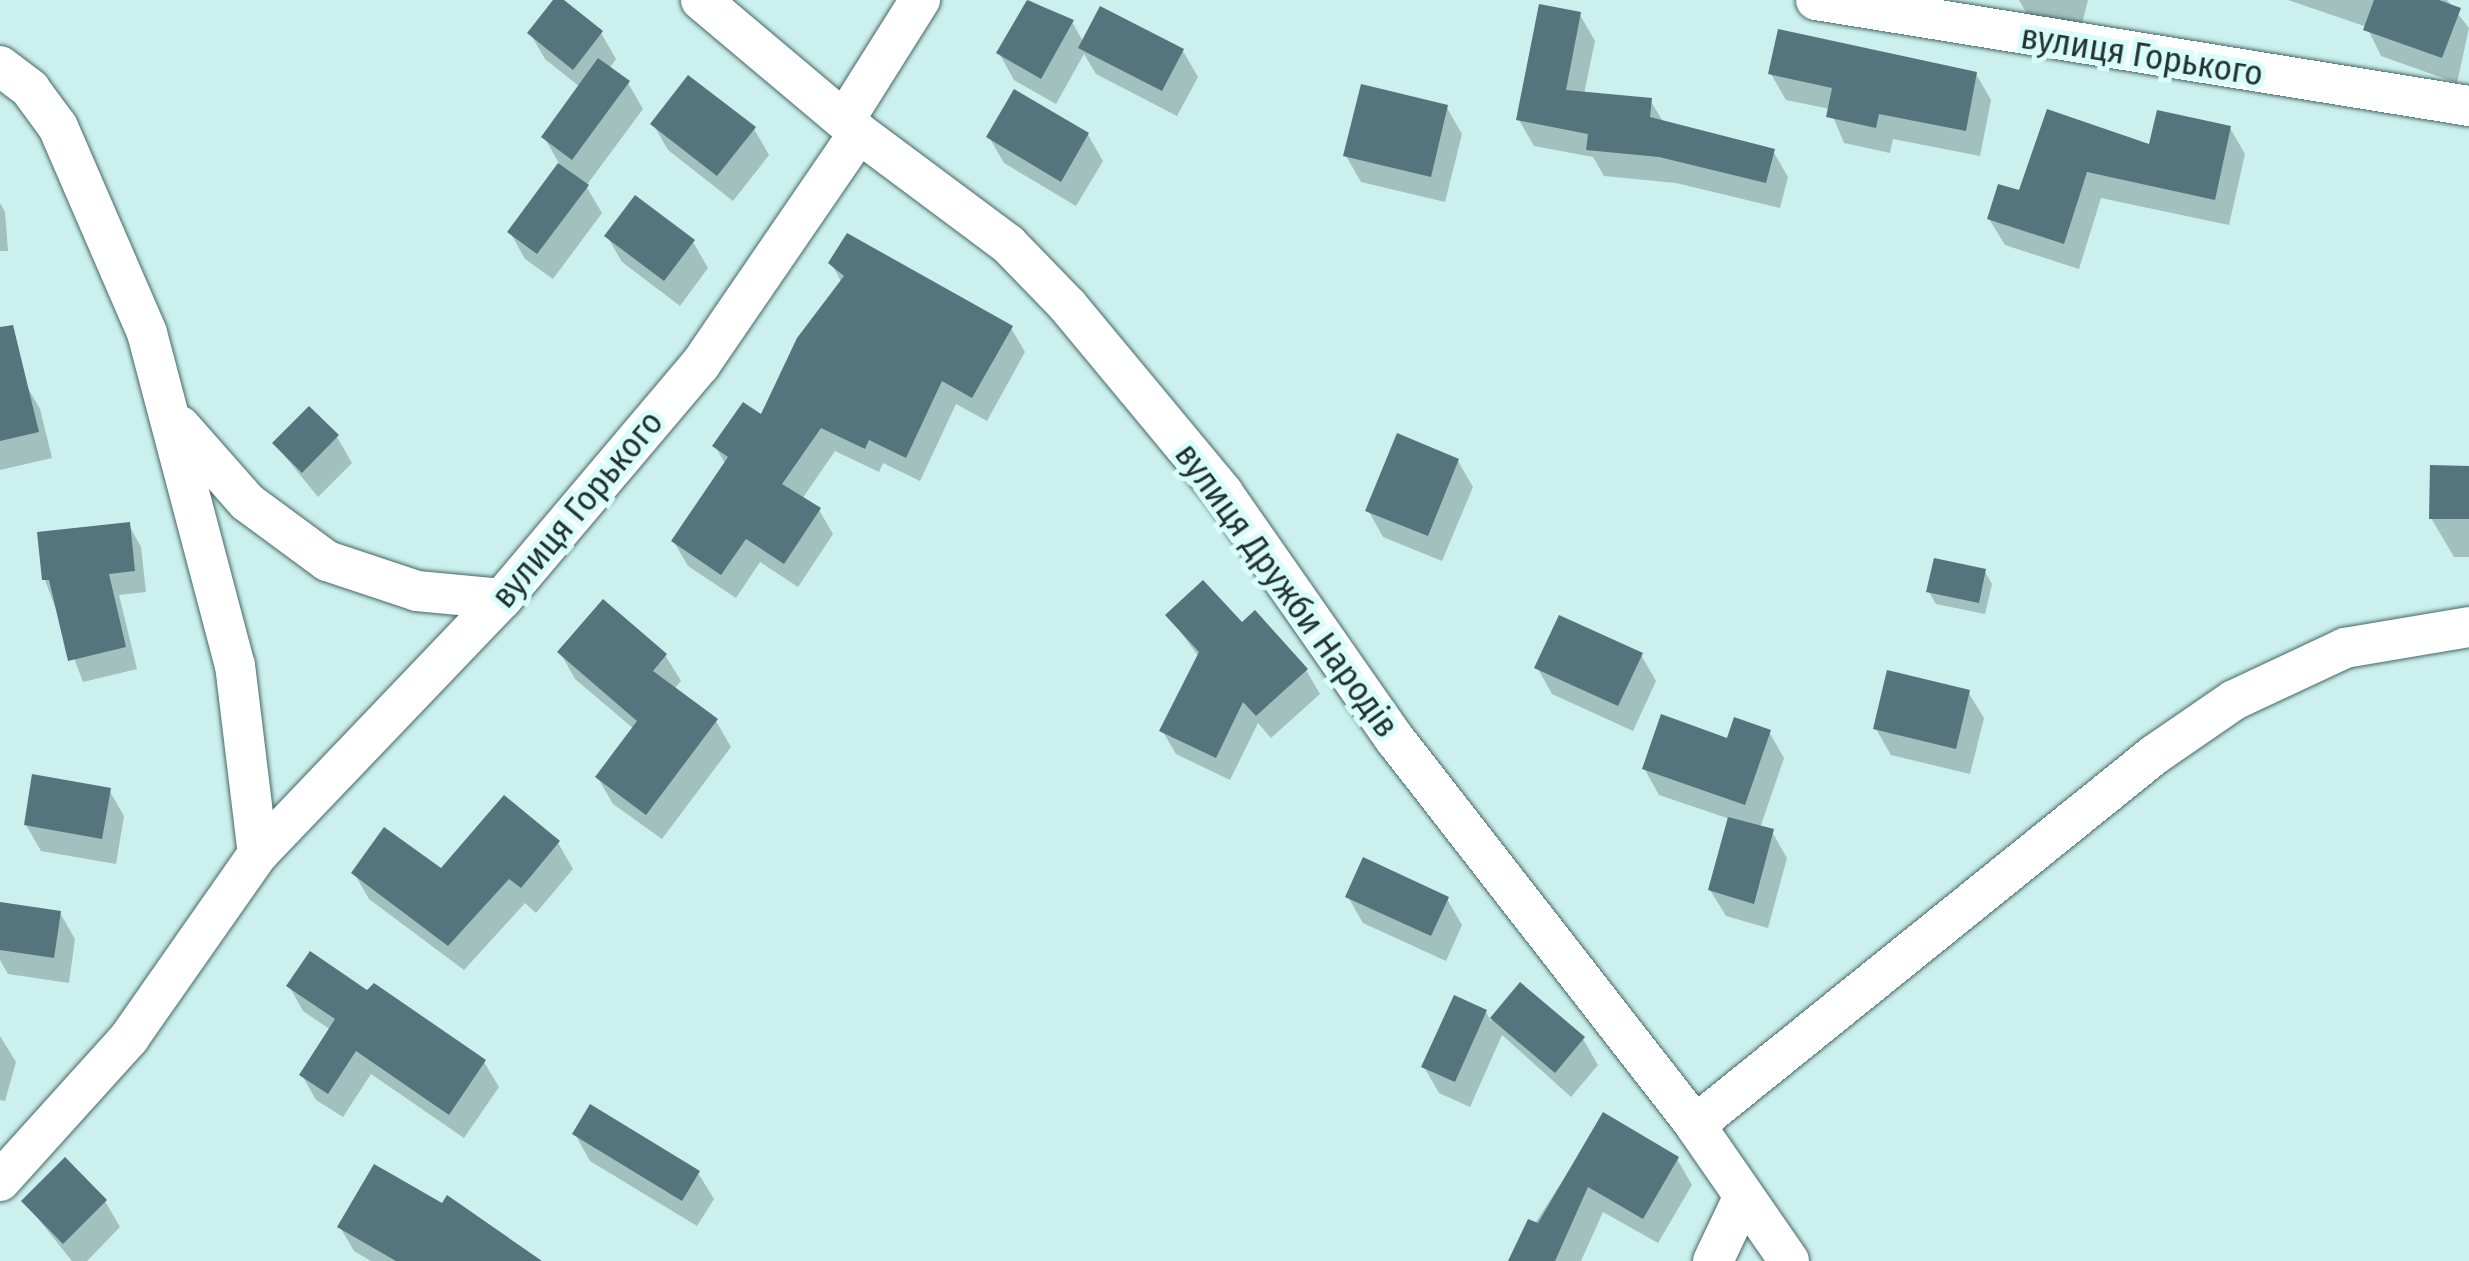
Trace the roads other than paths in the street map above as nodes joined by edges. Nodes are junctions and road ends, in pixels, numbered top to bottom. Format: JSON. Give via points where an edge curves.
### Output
{"nodes":[{"id":1,"x":700,"y":0,"type":"edge"},
{"id":2,"x":920,"y":0,"type":"edge"},
{"id":3,"x":1816,"y":0,"type":"edge"},
{"id":4,"x":0,"y":66,"type":"edge"},
{"id":5,"x":2469,"y":106,"type":"edge"},
{"id":6,"x":852,"y":126,"type":"junction"},
{"id":7,"x":174,"y":419,"type":"junction"},
{"id":8,"x":502,"y":599,"type":"junction"},
{"id":9,"x":2469,"y":627,"type":"edge"},
{"id":10,"x":258,"y":854,"type":"junction"},
{"id":11,"x":1695,"y":1125,"type":"junction"},
{"id":12,"x":0,"y":1181,"type":"edge"},
{"id":13,"x":1742,"y":1200,"type":"junction"},
{"id":14,"x":1714,"y":1261,"type":"edge"},
{"id":15,"x":1789,"y":1261,"type":"edge"}],
"edges":[{"from":1,"to":6,"type":"street","name":"вулиця Дружби Народів"},
{"from":2,"to":6,"type":"street","name":"вулиця Горького"},
{"from":3,"to":5,"type":"street","name":"вулиця Горького"},
{"from":4,"to":7,"type":"street","via":[[30,88],[65,140],[116,253]]},
{"from":6,"to":8,"type":"street","name":"вулиця Горького","via":[[700,365]]},
{"from":6,"to":11,"type":"street","name":"вулиця Дружби Народів","via":[[1008,244],[1068,306],[1223,493],[1394,738]]},
{"from":7,"to":8,"type":"street","via":[[247,502],[327,560],[417,590]]},
{"from":7,"to":10,"type":"street","via":[[235,664]]},
{"from":8,"to":10,"type":"street","name":"вулиця Горького"},
{"from":9,"to":11,"type":"street","via":[[2345,648],[2234,700],[2154,755]]},
{"from":10,"to":12,"type":"street","name":"вулиця Горького","via":[[130,1038]]},
{"from":11,"to":13,"type":"street","name":"вулиця Дружби Народів"},
{"from":13,"to":14,"type":"street"},
{"from":13,"to":15,"type":"street","name":"вулиця Дружби Народів"}]}
